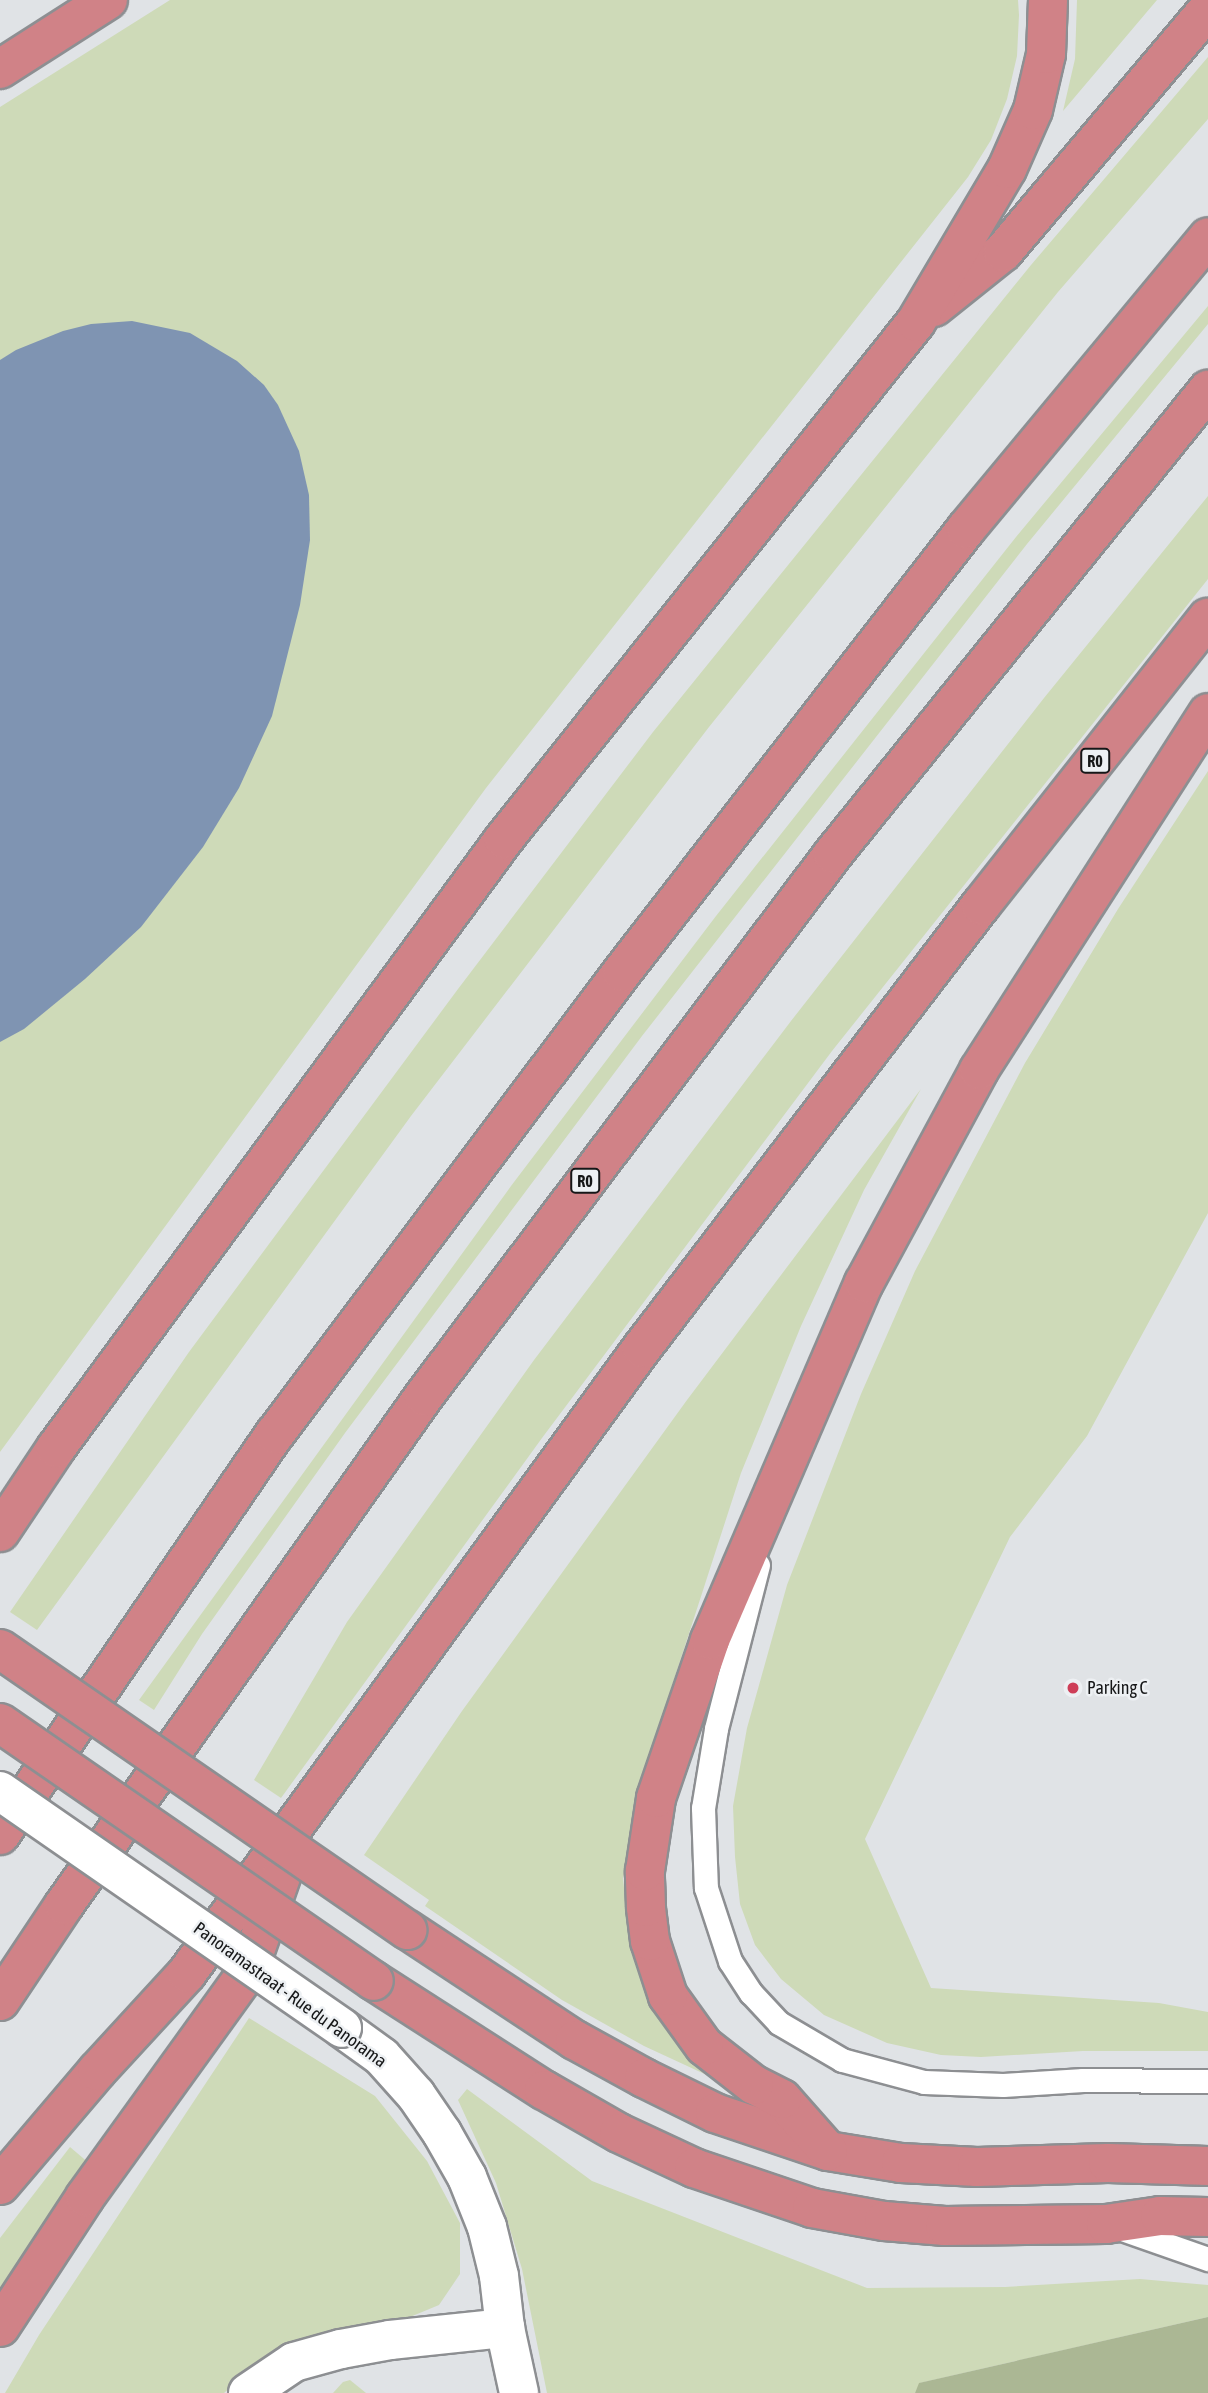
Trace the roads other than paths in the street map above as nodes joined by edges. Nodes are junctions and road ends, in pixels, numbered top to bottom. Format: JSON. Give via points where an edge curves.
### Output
{"nodes":[{"id":1,"x":108,"y":0,"type":"edge"},
{"id":2,"x":1048,"y":0,"type":"edge"},
{"id":3,"x":1208,"y":9,"type":"edge"},
{"id":4,"x":0,"y":69,"type":"edge"},
{"id":5,"x":1208,"y":237,"type":"edge"},
{"id":6,"x":916,"y":322,"type":"junction"},
{"id":7,"x":1208,"y":390,"type":"edge"},
{"id":8,"x":1208,"y":618,"type":"edge"},
{"id":9,"x":1208,"y":713,"type":"edge"},
{"id":10,"x":779,"y":1483,"type":"junction"},
{"id":11,"x":0,"y":1532,"type":"edge"},
{"id":12,"x":0,"y":1649,"type":"edge"},
{"id":13,"x":0,"y":1723,"type":"edge"},
{"id":14,"x":0,"y":1791,"type":"edge"},
{"id":15,"x":301,"y":1819,"type":"junction"},
{"id":16,"x":0,"y":1835,"type":"edge"},
{"id":17,"x":0,"y":2001,"type":"edge"},
{"id":18,"x":1208,"y":2081,"type":"edge"},
{"id":19,"x":828,"y":2151,"type":"junction"},
{"id":20,"x":1208,"y":2166,"type":"edge"},
{"id":21,"x":0,"y":2185,"type":"edge"},
{"id":22,"x":1208,"y":2217,"type":"edge"},
{"id":23,"x":1106,"y":2224,"type":"junction"},
{"id":24,"x":1208,"y":2259,"type":"edge"},
{"id":25,"x":0,"y":2327,"type":"edge"},
{"id":26,"x":505,"y":2328,"type":"junction"},
{"id":27,"x":247,"y":2393,"type":"edge"},
{"id":28,"x":519,"y":2393,"type":"edge"}],
"edges":[{"from":1,"to":4,"type":"highway"},
{"from":2,"to":6,"type":"highway","via":[[1046,54],[1033,110],[1007,169]]},
{"from":3,"to":6,"type":"highway","via":[[1003,252]]},
{"from":5,"to":16,"type":"highway","via":[[966,529],[622,972],[275,1434]]},
{"from":6,"to":11,"type":"highway","via":[[504,839],[64,1436]]},
{"from":7,"to":17,"type":"highway","number":"R0","via":[[833,854],[424,1396]]},
{"from":8,"to":15,"type":"highway","number":"R0","via":[[981,905],[642,1348]]},
{"from":9,"to":10,"type":"highway","via":[[979,1070],[864,1283]]},
{"from":10,"to":18,"type":"lane","via":[[716,1729],[703,1808],[706,1888],[730,1961],[751,1993],[779,2023],[842,2060],[924,2082]]},
{"from":10,"to":19,"type":"highway","via":[[710,1640],[656,1798],[645,1871],[646,1907],[657,1968],[685,2022],[728,2067],[782,2099]]},
{"from":12,"to":19,"type":"highway","bridge":true,"via":[[575,2040],[715,2113]]},
{"from":13,"to":23,"type":"highway","bridge":true,"via":[[374,1981],[544,2090],[619,2133],[694,2168],[812,2208],[884,2221],[945,2226]]},
{"from":14,"to":26,"type":"street","name":"Panoramastraat - Rue du Panorama","bridge":true,"via":[[382,2057],[436,2123],[455,2155],[487,2227]]},
{"from":15,"to":21,"type":"highway","via":[[187,1973]]},
{"from":15,"to":25,"type":"highway","via":[[248,1971],[85,2197]]},
{"from":19,"to":20,"type":"highway","via":[[901,2163],[976,2167]]},
{"from":22,"to":23,"type":"highway","via":[[1160,2216]]},
{"from":23,"to":24,"type":"lane"},
{"from":26,"to":27,"type":"street","via":[[341,2349],[295,2362]]},
{"from":26,"to":28,"type":"street","name":"Panoramastraat - Rue du Panorama"}]}
